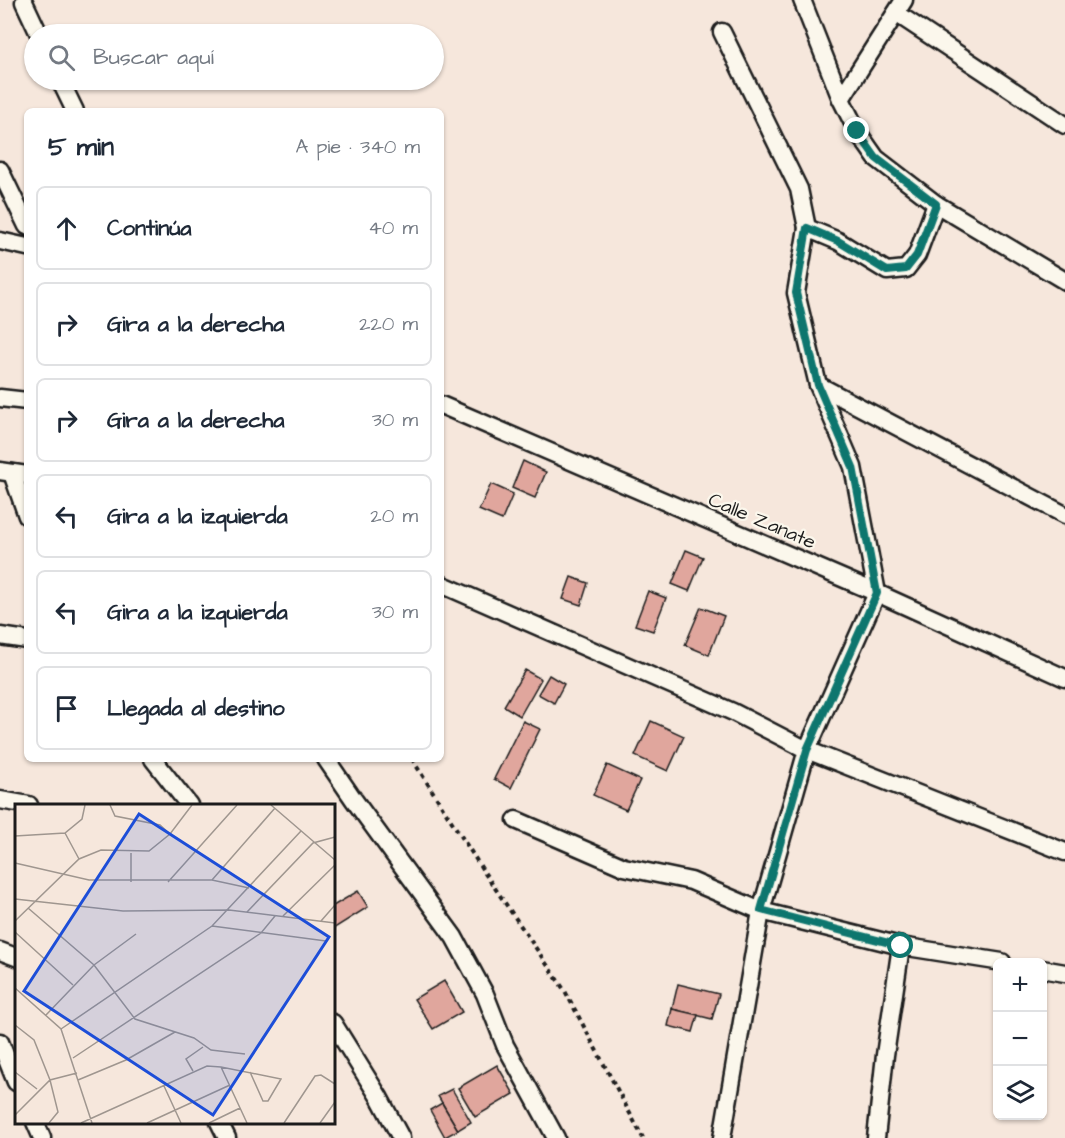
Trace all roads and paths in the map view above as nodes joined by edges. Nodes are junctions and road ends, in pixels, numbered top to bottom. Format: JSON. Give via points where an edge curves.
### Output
{"nodes":[{"id":1,"x":802,"y":0,"type":"edge"},
{"id":2,"x":24,"y":2,"type":"dead end"},
{"id":3,"x":900,"y":7,"type":"edge"},
{"id":4,"x":34,"y":24,"type":"edge"},
{"id":5,"x":723,"y":32,"type":"dead end"},
{"id":6,"x":65,"y":90,"type":"edge"},
{"id":7,"x":841,"y":99,"type":"junction"},
{"id":8,"x":74,"y":108,"type":"edge"},
{"id":9,"x":1065,"y":125,"type":"edge"},
{"id":10,"x":0,"y":170,"type":"edge"},
{"id":11,"x":936,"y":204,"type":"junction"},
{"id":12,"x":24,"y":220,"type":"edge"},
{"id":13,"x":807,"y":228,"type":"junction"},
{"id":14,"x":0,"y":241,"type":"edge"},
{"id":15,"x":24,"y":246,"type":"edge"},
{"id":16,"x":1065,"y":281,"type":"edge"},
{"id":17,"x":818,"y":385,"type":"junction"},
{"id":18,"x":0,"y":398,"type":"edge"},
{"id":19,"x":24,"y":401,"type":"edge"},
{"id":20,"x":444,"y":406,"type":"edge"},
{"id":21,"x":13,"y":473,"type":"edge"},
{"id":22,"x":24,"y":507,"type":"edge"},
{"id":23,"x":1065,"y":515,"type":"edge"},
{"id":24,"x":444,"y":585,"type":"edge"},
{"id":25,"x":877,"y":593,"type":"junction"},
{"id":26,"x":0,"y":636,"type":"edge"},
{"id":27,"x":24,"y":640,"type":"edge"},
{"id":28,"x":1065,"y":678,"type":"edge"},
{"id":29,"x":807,"y":750,"type":"junction"},
{"id":30,"x":155,"y":762,"type":"edge"},
{"id":31,"x":328,"y":762,"type":"edge"},
{"id":32,"x":414,"y":762,"type":"edge"},
{"id":33,"x":0,"y":800,"type":"edge"},
{"id":34,"x":23,"y":804,"type":"edge"},
{"id":35,"x":188,"y":804,"type":"edge"},
{"id":36,"x":516,"y":820,"type":"dead end"},
{"id":37,"x":1065,"y":852,"type":"edge"},
{"id":38,"x":761,"y":910,"type":"junction"},
{"id":39,"x":901,"y":946,"type":"junction"},
{"id":40,"x":0,"y":951,"type":"edge"},
{"id":41,"x":15,"y":957,"type":"edge"},
{"id":42,"x":993,"y":961,"type":"edge"},
{"id":43,"x":1047,"y":970,"type":"edge"},
{"id":44,"x":1065,"y":973,"type":"edge"},
{"id":45,"x":334,"y":1025,"type":"edge"},
{"id":46,"x":0,"y":1042,"type":"edge"},
{"id":47,"x":15,"y":1080,"type":"edge"},
{"id":48,"x":35,"y":1123,"type":"edge"},
{"id":49,"x":220,"y":1123,"type":"edge"},
{"id":50,"x":42,"y":1138,"type":"edge"},
{"id":51,"x":227,"y":1138,"type":"edge"},
{"id":52,"x":401,"y":1138,"type":"edge"},
{"id":53,"x":556,"y":1138,"type":"edge"},
{"id":54,"x":643,"y":1138,"type":"edge"},
{"id":55,"x":722,"y":1138,"type":"edge"},
{"id":56,"x":876,"y":1138,"type":"edge"}],
"edges":[{"from":1,"to":7,"type":"street"},
{"from":2,"to":4,"type":"street"},
{"from":3,"to":7,"type":"street"},
{"from":3,"to":9,"type":"street"},
{"from":5,"to":13,"type":"street","via":[[799,189]]},
{"from":6,"to":8,"type":"street"},
{"from":7,"to":11,"type":"street","via":[[876,158]]},
{"from":10,"to":12,"type":"street"},
{"from":11,"to":13,"type":"street","via":[[917,255],[906,269],[887,271],[838,241]]},
{"from":11,"to":16,"type":"street"},
{"from":13,"to":17,"type":"street","via":[[796,293]]},
{"from":14,"to":15,"type":"street"},
{"from":17,"to":23,"type":"street"},
{"from":17,"to":25,"type":"street","via":[[853,467]]},
{"from":18,"to":19,"type":"street"},
{"from":20,"to":25,"type":"street","name":"Calle Zanate"},
{"from":21,"to":22,"type":"street"},
{"from":24,"to":29,"type":"street","via":[[733,712]]},
{"from":25,"to":28,"type":"street","name":"Calle Zanate"},
{"from":25,"to":29,"type":"street"},
{"from":26,"to":27,"type":"street"},
{"from":29,"to":37,"type":"street"},
{"from":29,"to":38,"type":"street"},
{"from":30,"to":35,"type":"street"},
{"from":31,"to":53,"type":"street","via":[[454,937],[485,994],[505,1045]]},
{"from":32,"to":54,"type":"path","via":[[565,991]]},
{"from":33,"to":34,"type":"street"},
{"from":36,"to":38,"type":"street","via":[[624,867],[691,881]]},
{"from":38,"to":39,"type":"street"},
{"from":38,"to":55,"type":"street"},
{"from":39,"to":42,"type":"street"},
{"from":39,"to":56,"type":"street"},
{"from":40,"to":41,"type":"street"},
{"from":43,"to":44,"type":"street"},
{"from":45,"to":52,"type":"street"},
{"from":46,"to":47,"type":"street"},
{"from":48,"to":50,"type":"street"},
{"from":49,"to":51,"type":"street"}]}
